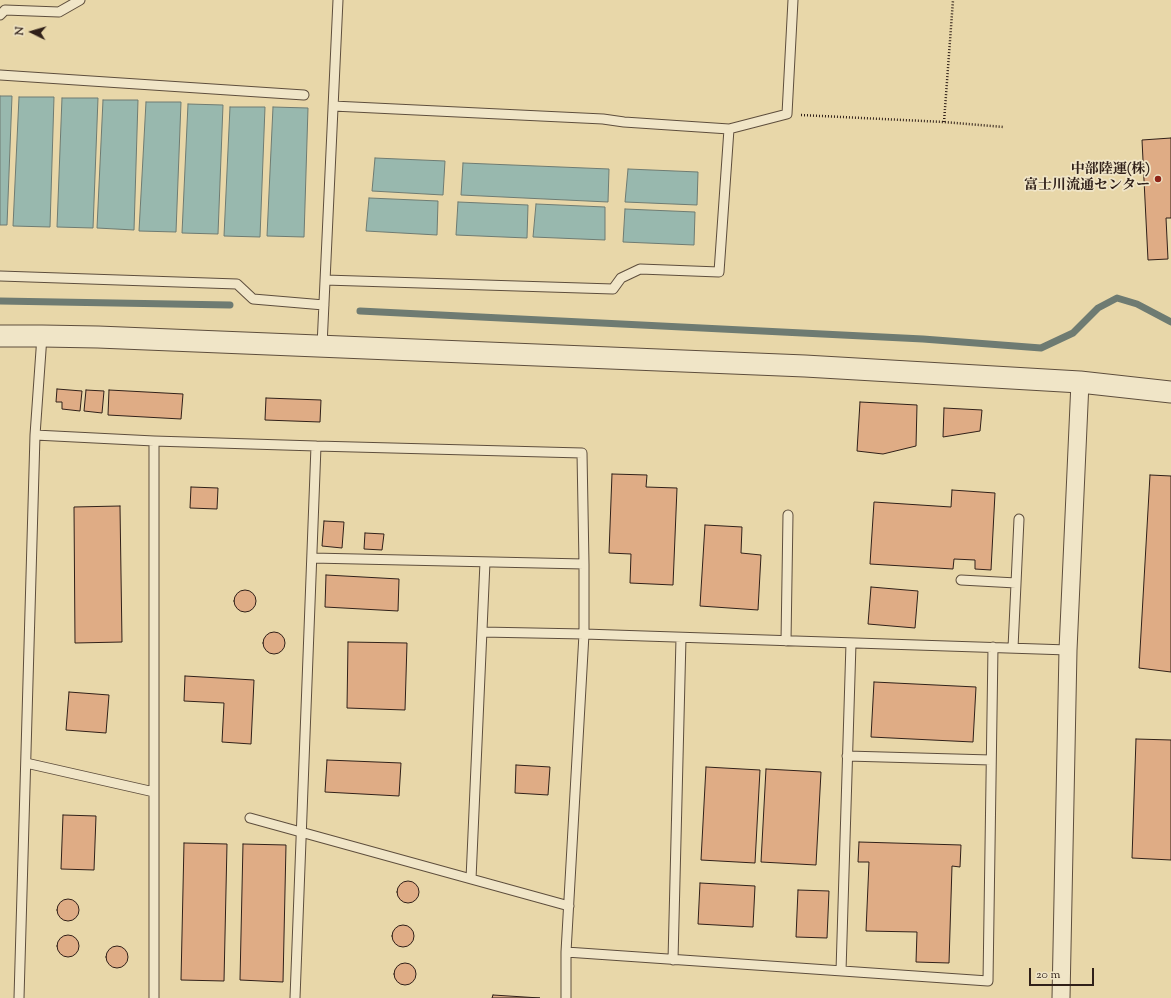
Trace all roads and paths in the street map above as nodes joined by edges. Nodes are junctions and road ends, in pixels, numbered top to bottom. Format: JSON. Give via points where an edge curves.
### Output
{"nodes":[{"id":1,"x":80,"y":0,"type":"edge"},
{"id":2,"x":338,"y":0,"type":"edge"},
{"id":3,"x":793,"y":0,"type":"edge"},
{"id":4,"x":953,"y":0,"type":"edge"},
{"id":5,"x":0,"y":15,"type":"edge"},
{"id":6,"x":0,"y":75,"type":"edge"},
{"id":7,"x":304,"y":95,"type":"dead end"},
{"id":8,"x":333,"y":106,"type":"junction"},
{"id":9,"x":787,"y":114,"type":"junction"},
{"id":10,"x":944,"y":122,"type":"junction"},
{"id":11,"x":1004,"y":127,"type":"dead end"},
{"id":12,"x":729,"y":129,"type":"junction"},
{"id":13,"x":0,"y":276,"type":"edge"},
{"id":14,"x":325,"y":280,"type":"junction"},
{"id":15,"x":324,"y":305,"type":"junction"},
{"id":16,"x":0,"y":336,"type":"edge"},
{"id":17,"x":42,"y":336,"type":"junction"},
{"id":18,"x":322,"y":346,"type":"junction"},
{"id":19,"x":1080,"y":382,"type":"junction"},
{"id":20,"x":1171,"y":392,"type":"edge"},
{"id":21,"x":36,"y":435,"type":"junction"},
{"id":22,"x":154,"y":441,"type":"junction"},
{"id":23,"x":316,"y":446,"type":"junction"},
{"id":24,"x":788,"y":515,"type":"dead end"},
{"id":25,"x":1019,"y":519,"type":"dead end"},
{"id":26,"x":312,"y":558,"type":"junction"},
{"id":27,"x":485,"y":562,"type":"junction"},
{"id":28,"x":584,"y":564,"type":"junction"},
{"id":29,"x":961,"y":580,"type":"dead end"},
{"id":30,"x":1016,"y":583,"type":"junction"},
{"id":31,"x":482,"y":632,"type":"junction"},
{"id":32,"x":584,"y":634,"type":"junction"},
{"id":33,"x":681,"y":638,"type":"junction"},
{"id":34,"x":786,"y":641,"type":"junction"},
{"id":35,"x":851,"y":643,"type":"junction"},
{"id":36,"x":993,"y":647,"type":"junction"},
{"id":37,"x":1013,"y":648,"type":"junction"},
{"id":38,"x":1068,"y":650,"type":"junction"},
{"id":39,"x":847,"y":756,"type":"junction"},
{"id":40,"x":991,"y":760,"type":"junction"},
{"id":41,"x":26,"y":763,"type":"junction"},
{"id":42,"x":154,"y":792,"type":"junction"},
{"id":43,"x":250,"y":818,"type":"dead end"},
{"id":44,"x":302,"y":832,"type":"junction"},
{"id":45,"x":471,"y":879,"type":"junction"},
{"id":46,"x":569,"y":906,"type":"junction"},
{"id":47,"x":566,"y":952,"type":"junction"},
{"id":48,"x":673,"y":960,"type":"junction"},
{"id":49,"x":841,"y":971,"type":"junction"},
{"id":50,"x":19,"y":998,"type":"edge"},
{"id":51,"x":154,"y":998,"type":"edge"},
{"id":52,"x":295,"y":998,"type":"edge"},
{"id":53,"x":566,"y":998,"type":"edge"},
{"id":54,"x":1061,"y":998,"type":"edge"}],
"edges":[{"from":1,"to":5,"type":"lane","via":[[59,12],[5,10]]},
{"from":2,"to":8,"type":"lane"},
{"from":3,"to":9,"type":"lane"},
{"from":4,"to":10,"type":"path"},
{"from":6,"to":7,"type":"lane"},
{"from":8,"to":12,"type":"lane","via":[[603,119]]},
{"from":8,"to":14,"type":"lane"},
{"from":9,"to":10,"type":"path"},
{"from":9,"to":12,"type":"lane"},
{"from":10,"to":11,"type":"path"},
{"from":12,"to":14,"type":"lane","via":[[719,272],[640,269],[621,278],[613,289]]},
{"from":13,"to":15,"type":"lane","via":[[237,284],[253,299]]},
{"from":14,"to":15,"type":"lane"},
{"from":15,"to":18,"type":"lane"},
{"from":16,"to":17,"type":"street"},
{"from":17,"to":18,"type":"street"},
{"from":17,"to":21,"type":"lane"},
{"from":18,"to":19,"type":"street","via":[[797,366]]},
{"from":19,"to":20,"type":"street"},
{"from":19,"to":38,"type":"street"},
{"from":21,"to":22,"type":"lane"},
{"from":21,"to":41,"type":"lane"},
{"from":22,"to":23,"type":"lane"},
{"from":22,"to":42,"type":"lane"},
{"from":23,"to":26,"type":"lane"},
{"from":23,"to":28,"type":"lane","via":[[582,453]]},
{"from":24,"to":34,"type":"lane"},
{"from":25,"to":30,"type":"lane"},
{"from":26,"to":27,"type":"lane"},
{"from":26,"to":44,"type":"lane"},
{"from":27,"to":28,"type":"lane"},
{"from":27,"to":31,"type":"lane"},
{"from":28,"to":32,"type":"lane"},
{"from":29,"to":30,"type":"lane"},
{"from":30,"to":37,"type":"lane"},
{"from":31,"to":32,"type":"lane"},
{"from":31,"to":45,"type":"lane"},
{"from":32,"to":33,"type":"lane"},
{"from":32,"to":46,"type":"lane"},
{"from":33,"to":34,"type":"lane"},
{"from":33,"to":48,"type":"lane"},
{"from":34,"to":35,"type":"lane"},
{"from":35,"to":36,"type":"lane"},
{"from":35,"to":39,"type":"lane"},
{"from":36,"to":37,"type":"lane"},
{"from":36,"to":40,"type":"lane"},
{"from":37,"to":38,"type":"lane"},
{"from":38,"to":54,"type":"street"},
{"from":39,"to":40,"type":"lane"},
{"from":39,"to":49,"type":"lane"},
{"from":40,"to":49,"type":"lane","via":[[988,981]]},
{"from":41,"to":42,"type":"lane"},
{"from":41,"to":50,"type":"lane"},
{"from":42,"to":51,"type":"lane"},
{"from":43,"to":44,"type":"lane"},
{"from":44,"to":45,"type":"lane"},
{"from":44,"to":52,"type":"lane"},
{"from":45,"to":46,"type":"lane"},
{"from":46,"to":47,"type":"lane"},
{"from":47,"to":48,"type":"lane"},
{"from":47,"to":53,"type":"lane"},
{"from":48,"to":49,"type":"lane"}]}
